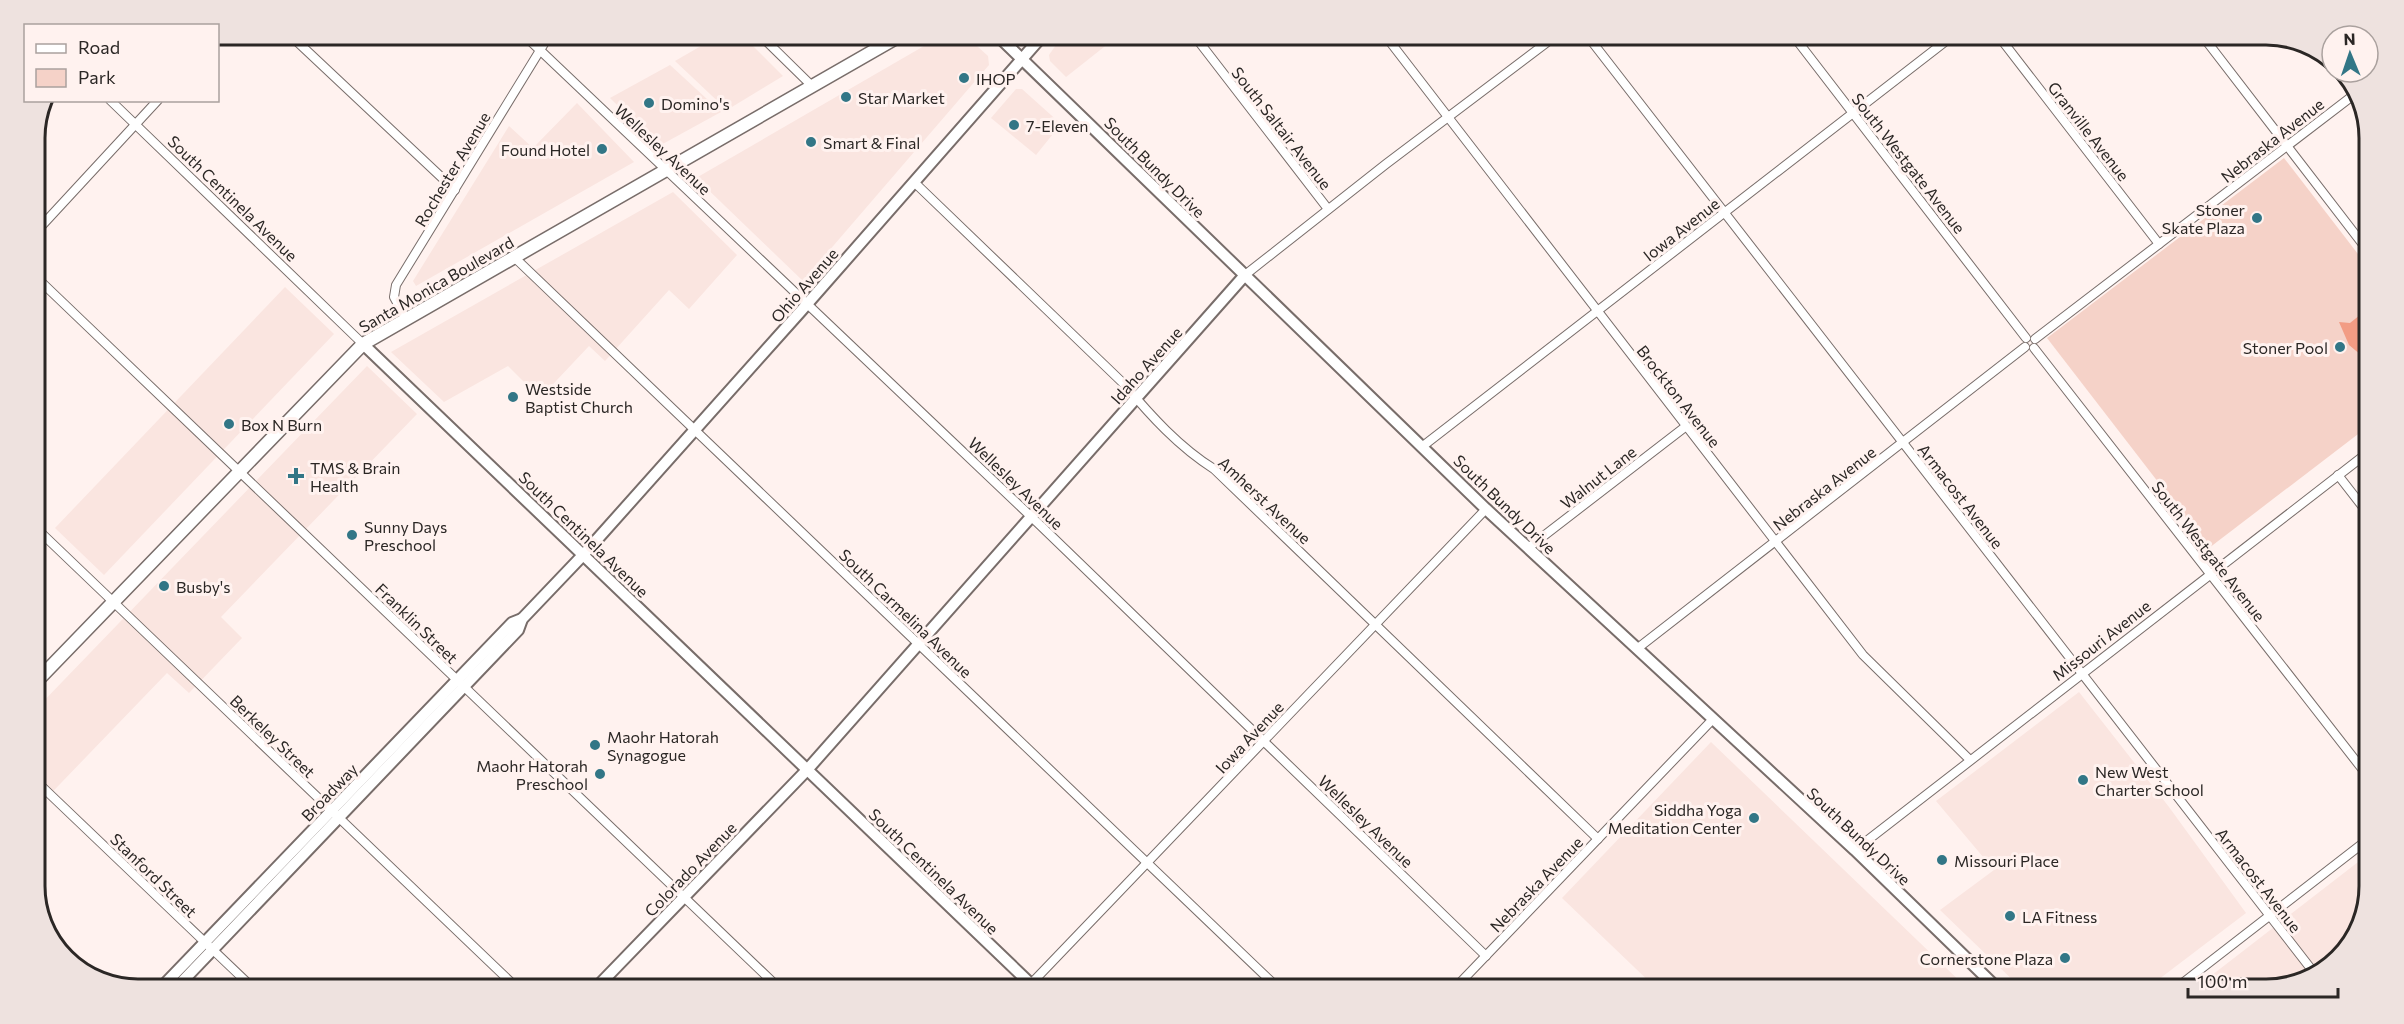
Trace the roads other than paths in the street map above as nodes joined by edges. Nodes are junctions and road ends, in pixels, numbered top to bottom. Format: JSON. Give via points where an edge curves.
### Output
{"nodes":[{"id":1,"x":300,"y":45,"type":"edge"},
{"id":2,"x":533,"y":45,"type":"edge"},
{"id":3,"x":543,"y":45,"type":"edge"},
{"id":4,"x":770,"y":45,"type":"edge"},
{"id":5,"x":884,"y":45,"type":"edge"},
{"id":6,"x":1008,"y":45,"type":"edge"},
{"id":7,"x":1034,"y":45,"type":"edge"},
{"id":8,"x":1201,"y":45,"type":"edge"},
{"id":9,"x":1392,"y":45,"type":"edge"},
{"id":10,"x":1543,"y":45,"type":"edge"},
{"id":11,"x":1595,"y":45,"type":"edge"},
{"id":12,"x":1800,"y":45,"type":"edge"},
{"id":13,"x":1940,"y":45,"type":"edge"},
{"id":14,"x":2005,"y":45,"type":"edge"},
{"id":15,"x":2210,"y":45,"type":"edge"},
{"id":16,"x":539,"y":51,"type":"junction"},
{"id":17,"x":1023,"y":58,"type":"junction"},
{"id":18,"x":812,"y":86,"type":"junction"},
{"id":19,"x":2349,"y":98,"type":"edge"},
{"id":20,"x":112,"y":102,"type":"edge"},
{"id":21,"x":156,"y":102,"type":"edge"},
{"id":22,"x":1853,"y":113,"type":"junction"},
{"id":23,"x":1448,"y":117,"type":"junction"},
{"id":24,"x":137,"y":126,"type":"junction"},
{"id":25,"x":2287,"y":145,"type":"junction"},
{"id":26,"x":665,"y":170,"type":"junction"},
{"id":27,"x":914,"y":182,"type":"junction"},
{"id":28,"x":455,"y":190,"type":"junction"},
{"id":29,"x":1328,"y":209,"type":"junction"},
{"id":30,"x":1725,"y":212,"type":"junction"},
{"id":31,"x":45,"y":222,"type":"edge"},
{"id":32,"x":2359,"y":239,"type":"edge"},
{"id":33,"x":2159,"y":244,"type":"junction"},
{"id":34,"x":514,"y":257,"type":"junction"},
{"id":35,"x":1245,"y":275,"type":"junction"},
{"id":36,"x":45,"y":286,"type":"edge"},
{"id":37,"x":807,"y":304,"type":"junction"},
{"id":38,"x":1597,"y":311,"type":"junction"},
{"id":39,"x":406,"y":319,"type":"junction"},
{"id":40,"x":2031,"y":341,"type":"junction"},
{"id":41,"x":363,"y":344,"type":"junction"},
{"id":42,"x":1136,"y":398,"type":"junction"},
{"id":43,"x":1685,"y":427,"type":"junction"},
{"id":44,"x":695,"y":430,"type":"junction"},
{"id":45,"x":1903,"y":443,"type":"junction"},
{"id":46,"x":1423,"y":446,"type":"junction"},
{"id":47,"x":2359,"y":460,"type":"edge"},
{"id":48,"x":237,"y":471,"type":"junction"},
{"id":49,"x":2338,"y":476,"type":"junction"},
{"id":50,"x":2359,"y":502,"type":"edge"},
{"id":51,"x":1486,"y":509,"type":"junction"},
{"id":52,"x":1032,"y":517,"type":"junction"},
{"id":53,"x":45,"y":536,"type":"edge"},
{"id":54,"x":1776,"y":542,"type":"junction"},
{"id":55,"x":1528,"y":548,"type":"junction"},
{"id":56,"x":584,"y":554,"type":"junction"},
{"id":57,"x":2210,"y":574,"type":"junction"},
{"id":58,"x":113,"y":600,"type":"junction"},
{"id":59,"x":1377,"y":624,"type":"junction"},
{"id":60,"x":919,"y":644,"type":"junction"},
{"id":61,"x":1638,"y":648,"type":"junction"},
{"id":62,"x":45,"y":672,"type":"edge"},
{"id":63,"x":2081,"y":674,"type":"junction"},
{"id":64,"x":461,"y":683,"type":"junction"},
{"id":65,"x":1713,"y":719,"type":"junction"},
{"id":66,"x":1263,"y":741,"type":"junction"},
{"id":67,"x":1969,"y":759,"type":"junction"},
{"id":68,"x":2359,"y":765,"type":"edge"},
{"id":69,"x":807,"y":770,"type":"junction"},
{"id":70,"x":45,"y":790,"type":"edge"},
{"id":71,"x":335,"y":814,"type":"junction"},
{"id":72,"x":1598,"y":839,"type":"junction"},
{"id":73,"x":2359,"y":846,"type":"edge"},
{"id":74,"x":1855,"y":850,"type":"junction"},
{"id":75,"x":1148,"y":863,"type":"junction"},
{"id":76,"x":683,"y":897,"type":"junction"},
{"id":77,"x":2270,"y":916,"type":"junction"},
{"id":78,"x":208,"y":946,"type":"junction"},
{"id":79,"x":1486,"y":956,"type":"junction"},
{"id":80,"x":2310,"y":967,"type":"edge"},
{"id":81,"x":172,"y":979,"type":"edge"},
{"id":82,"x":183,"y":979,"type":"edge"},
{"id":83,"x":242,"y":979,"type":"edge"},
{"id":84,"x":507,"y":979,"type":"edge"},
{"id":85,"x":605,"y":979,"type":"edge"},
{"id":86,"x":769,"y":979,"type":"edge"},
{"id":87,"x":1022,"y":979,"type":"edge"},
{"id":88,"x":1039,"y":979,"type":"edge"},
{"id":89,"x":1268,"y":979,"type":"edge"},
{"id":90,"x":1464,"y":979,"type":"edge"},
{"id":91,"x":1987,"y":979,"type":"edge"},
{"id":92,"x":2189,"y":979,"type":"edge"}],
"edges":[{"from":1,"to":28,"type":"street"},
{"from":2,"to":16,"type":"street","name":"Wellesley Avenue"},
{"from":3,"to":16,"type":"street","name":"Rochester Avenue"},
{"from":4,"to":18,"type":"street"},
{"from":5,"to":18,"type":"main road","name":"Santa Monica Boulevard"},
{"from":6,"to":17,"type":"street","name":"South Bundy Drive"},
{"from":7,"to":17,"type":"street","name":"Ohio Avenue"},
{"from":8,"to":29,"type":"street","name":"South Saltair Avenue"},
{"from":9,"to":23,"type":"street","name":"Brockton Avenue"},
{"from":10,"to":23,"type":"street","name":"Idaho Avenue"},
{"from":11,"to":30,"type":"street","name":"Armacost Avenue"},
{"from":12,"to":22,"type":"street","name":"South Westgate Avenue"},
{"from":13,"to":22,"type":"street","name":"Iowa Avenue"},
{"from":14,"to":33,"type":"street","name":"Granville Avenue"},
{"from":15,"to":25,"type":"street"},
{"from":16,"to":26,"type":"street","name":"Wellesley Avenue"},
{"from":16,"to":28,"type":"street","name":"Rochester Avenue"},
{"from":17,"to":27,"type":"street","name":"Ohio Avenue"},
{"from":17,"to":35,"type":"street","name":"South Bundy Drive"},
{"from":18,"to":26,"type":"main road","name":"Santa Monica Boulevard"},
{"from":19,"to":25,"type":"street","name":"Nebraska Avenue"},
{"from":20,"to":24,"type":"street","name":"South Centinela Avenue"},
{"from":21,"to":24,"type":"street"},
{"from":22,"to":30,"type":"street","name":"Iowa Avenue"},
{"from":22,"to":40,"type":"street","name":"South Westgate Avenue"},
{"from":23,"to":29,"type":"street","name":"Idaho Avenue"},
{"from":23,"to":38,"type":"street","name":"Brockton Avenue"},
{"from":24,"to":31,"type":"street"},
{"from":24,"to":41,"type":"street","name":"South Centinela Avenue"},
{"from":25,"to":32,"type":"street"},
{"from":25,"to":33,"type":"street","name":"Nebraska Avenue"},
{"from":26,"to":34,"type":"main road","name":"Santa Monica Boulevard"},
{"from":26,"to":37,"type":"street","name":"Wellesley Avenue"},
{"from":27,"to":37,"type":"street","name":"Ohio Avenue"},
{"from":27,"to":42,"type":"street","name":"Amherst Avenue"},
{"from":28,"to":39,"type":"street","name":"Rochester Avenue","via":[[396,285],[394,297]]},
{"from":29,"to":35,"type":"street","name":"Idaho Avenue"},
{"from":30,"to":38,"type":"street","name":"Iowa Avenue"},
{"from":30,"to":45,"type":"street","name":"Armacost Avenue"},
{"from":33,"to":40,"type":"street","name":"Nebraska Avenue"},
{"from":34,"to":39,"type":"main road","name":"Santa Monica Boulevard"},
{"from":34,"to":44,"type":"street","name":"South Carmelina Avenue"},
{"from":35,"to":42,"type":"street","name":"Idaho Avenue"},
{"from":35,"to":46,"type":"street","name":"South Bundy Drive"},
{"from":36,"to":48,"type":"street","name":"Franklin Street"},
{"from":37,"to":44,"type":"street","name":"Ohio Avenue"},
{"from":37,"to":52,"type":"street","name":"Wellesley Avenue"},
{"from":38,"to":43,"type":"street","name":"Brockton Avenue"},
{"from":38,"to":46,"type":"street","name":"Iowa Avenue"},
{"from":39,"to":41,"type":"main road","name":"Santa Monica Boulevard"},
{"from":40,"to":45,"type":"street","name":"Nebraska Avenue"},
{"from":40,"to":57,"type":"street","name":"South Westgate Avenue"},
{"from":41,"to":48,"type":"main road","name":"Santa Monica Boulevard"},
{"from":41,"to":56,"type":"street","name":"South Centinela Avenue"},
{"from":42,"to":52,"type":"street","name":"Idaho Avenue"},
{"from":42,"to":59,"type":"street","name":"Amherst Avenue"},
{"from":43,"to":54,"type":"street","name":"Brockton Avenue"},
{"from":43,"to":55,"type":"street","name":"Walnut Lane"},
{"from":44,"to":56,"type":"street","name":"Ohio Avenue"},
{"from":44,"to":60,"type":"street","name":"South Carmelina Avenue"},
{"from":45,"to":54,"type":"street","name":"Nebraska Avenue"},
{"from":45,"to":63,"type":"street","name":"Armacost Avenue"},
{"from":46,"to":51,"type":"street","name":"South Bundy Drive"},
{"from":47,"to":49,"type":"street","name":"Missouri Avenue"},
{"from":48,"to":58,"type":"main road","name":"Santa Monica Boulevard"},
{"from":48,"to":64,"type":"street","name":"Franklin Street"},
{"from":49,"to":50,"type":"street"},
{"from":49,"to":57,"type":"street","name":"Missouri Avenue"},
{"from":51,"to":55,"type":"street","name":"South Bundy Drive"},
{"from":51,"to":59,"type":"street","name":"Iowa Avenue"},
{"from":52,"to":60,"type":"street","name":"Idaho Avenue"},
{"from":52,"to":66,"type":"street","name":"Wellesley Avenue"},
{"from":53,"to":58,"type":"street","name":"Berkeley Street"},
{"from":54,"to":61,"type":"street","name":"Nebraska Avenue"},
{"from":54,"to":67,"type":"street","name":"Brockton Avenue","via":[[1863,655]]},
{"from":55,"to":61,"type":"street","name":"South Bundy Drive"},
{"from":56,"to":64,"type":"street","name":"Broadway","via":[[522,619],[518,630]]},
{"from":56,"to":69,"type":"street","name":"South Centinela Avenue"},
{"from":57,"to":63,"type":"street","name":"Missouri Avenue"},
{"from":57,"to":68,"type":"street","name":"South Westgate Avenue"},
{"from":58,"to":62,"type":"main road","name":"Santa Monica Boulevard"},
{"from":58,"to":71,"type":"street","name":"Berkeley Street"},
{"from":59,"to":66,"type":"street","name":"Iowa Avenue"},
{"from":59,"to":72,"type":"street","name":"Amherst Avenue"},
{"from":60,"to":69,"type":"street","name":"Idaho Avenue"},
{"from":60,"to":75,"type":"street","name":"South Carmelina Avenue"},
{"from":61,"to":65,"type":"street","name":"South Bundy Drive"},
{"from":63,"to":67,"type":"street","name":"Missouri Avenue"},
{"from":63,"to":77,"type":"street","name":"Armacost Avenue"},
{"from":64,"to":71,"type":"street","name":"Broadway"},
{"from":64,"to":76,"type":"street","name":"Franklin Street"},
{"from":65,"to":72,"type":"street","name":"Nebraska Avenue"},
{"from":65,"to":74,"type":"street","name":"South Bundy Drive"},
{"from":66,"to":75,"type":"street","name":"Iowa Avenue"},
{"from":66,"to":79,"type":"street","name":"Wellesley Avenue"},
{"from":67,"to":74,"type":"street","name":"Missouri Avenue"},
{"from":69,"to":76,"type":"street","name":"Colorado Avenue"},
{"from":69,"to":87,"type":"street","name":"South Centinela Avenue"},
{"from":70,"to":78,"type":"street","name":"Stanford Street"},
{"from":71,"to":78,"type":"street","name":"Broadway"},
{"from":71,"to":84,"type":"street","name":"Berkeley Street"},
{"from":72,"to":79,"type":"street","name":"Nebraska Avenue"},
{"from":73,"to":77,"type":"street"},
{"from":74,"to":91,"type":"street","name":"South Bundy Drive"},
{"from":75,"to":88,"type":"street","name":"Iowa Avenue"},
{"from":75,"to":89,"type":"street","name":"South Carmelina Avenue"},
{"from":76,"to":85,"type":"street","name":"Colorado Avenue"},
{"from":76,"to":86,"type":"street","name":"Franklin Street"},
{"from":77,"to":80,"type":"street","name":"Armacost Avenue"},
{"from":77,"to":92,"type":"street"},
{"from":78,"to":81,"type":"street","name":"Broadway"},
{"from":78,"to":82,"type":"street","name":"Broadway"},
{"from":78,"to":83,"type":"street","name":"Stanford Street"},
{"from":79,"to":90,"type":"street","name":"Nebraska Avenue"}]}
